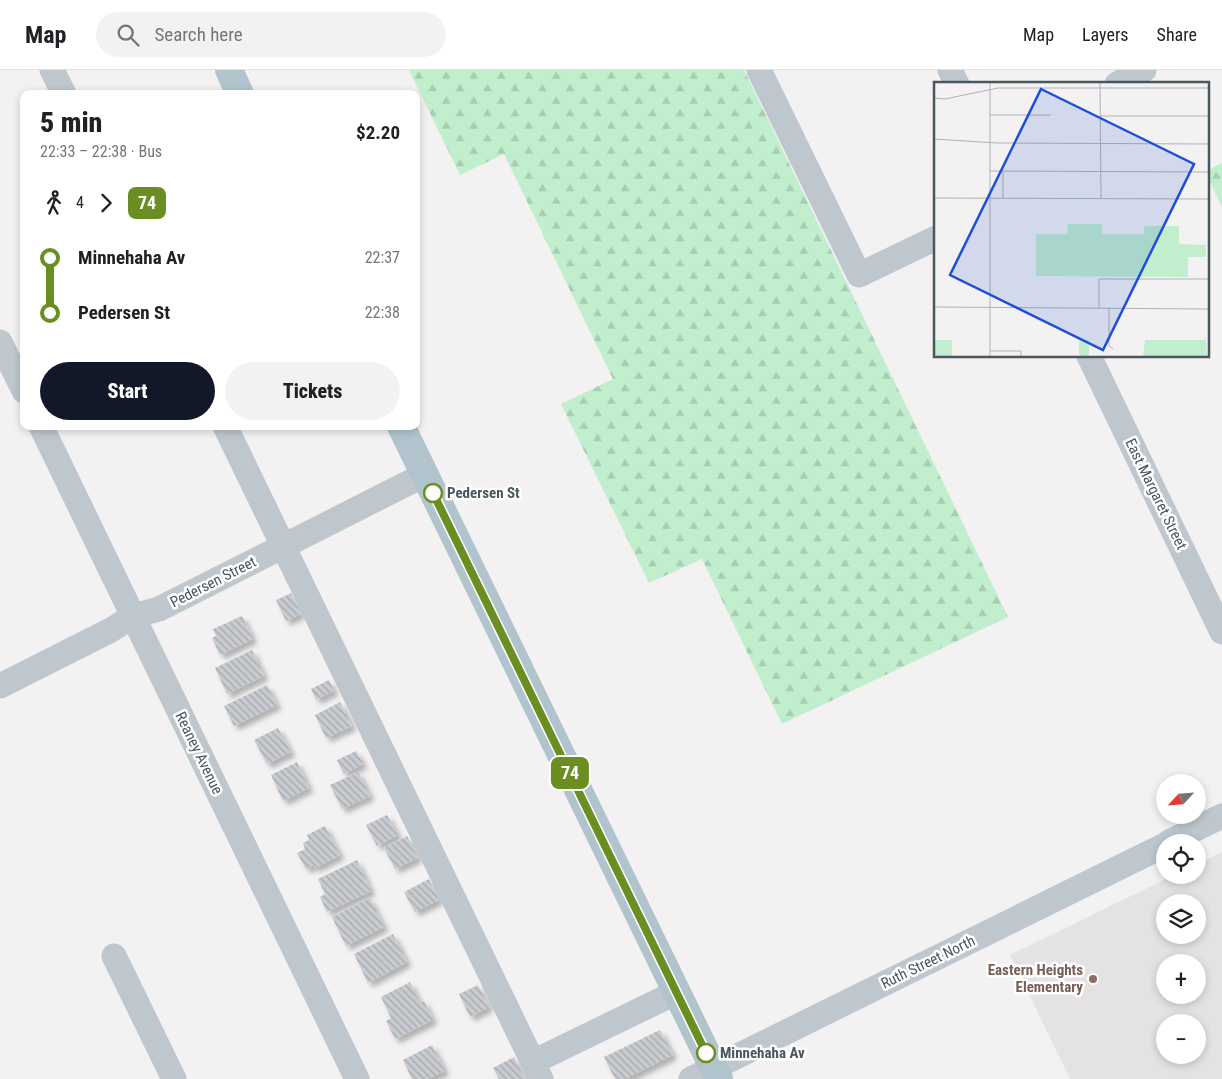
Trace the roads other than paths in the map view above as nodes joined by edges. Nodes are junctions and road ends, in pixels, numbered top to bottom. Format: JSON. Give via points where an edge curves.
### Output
{"nodes":[{"id":1,"x":52,"y":70,"type":"edge"},
{"id":2,"x":229,"y":70,"type":"edge"},
{"id":3,"x":759,"y":70,"type":"edge"},
{"id":4,"x":950,"y":70,"type":"edge"},
{"id":5,"x":1144,"y":70,"type":"edge"},
{"id":6,"x":956,"y":82,"type":"edge"},
{"id":7,"x":1121,"y":82,"type":"edge"},
{"id":8,"x":62,"y":90,"type":"edge"},
{"id":9,"x":238,"y":90,"type":"edge"},
{"id":10,"x":934,"y":239,"type":"edge"},
{"id":11,"x":0,"y":342,"type":"edge"},
{"id":12,"x":1090,"y":358,"type":"edge"},
{"id":13,"x":20,"y":383,"type":"edge"},
{"id":14,"x":43,"y":430,"type":"edge"},
{"id":15,"x":227,"y":430,"type":"edge"},
{"id":16,"x":403,"y":430,"type":"edge"},
{"id":17,"x":424,"y":475,"type":"junction"},
{"id":18,"x":284,"y":546,"type":"junction"},
{"id":19,"x":133,"y":616,"type":"junction"},
{"id":20,"x":1222,"y":632,"type":"edge"},
{"id":21,"x":0,"y":686,"type":"edge"},
{"id":22,"x":1222,"y":816,"type":"edge"},
{"id":23,"x":1185,"y":834,"type":"edge"},
{"id":24,"x":1156,"y":850,"type":"edge"},
{"id":25,"x":114,"y":956,"type":"dead end"},
{"id":26,"x":677,"y":992,"type":"junction"},
{"id":27,"x":537,"y":1071,"type":"edge"},
{"id":28,"x":708,"y":1076,"type":"edge"},
{"id":29,"x":174,"y":1079,"type":"edge"},
{"id":30,"x":358,"y":1079,"type":"edge"}],
"edges":[{"from":1,"to":8,"type":"street"},
{"from":2,"to":9,"type":"main road"},
{"from":3,"to":10,"type":"street","via":[[859,275]]},
{"from":4,"to":6,"type":"street"},
{"from":5,"to":7,"type":"street"},
{"from":11,"to":13,"type":"street"},
{"from":12,"to":20,"type":"street","name":"East Margaret Street"},
{"from":14,"to":19,"type":"street","name":"Reaney Avenue"},
{"from":15,"to":18,"type":"street"},
{"from":16,"to":17,"type":"main road"},
{"from":17,"to":18,"type":"street","name":"Pedersen Street"},
{"from":17,"to":26,"type":"main road"},
{"from":18,"to":19,"type":"street","name":"Pedersen Street","via":[[159,609]]},
{"from":18,"to":27,"type":"street"},
{"from":19,"to":21,"type":"street","name":"Pedersen Street"},
{"from":19,"to":30,"type":"street","name":"Reaney Avenue"},
{"from":22,"to":23,"type":"street"},
{"from":24,"to":28,"type":"street","name":"Ruth Street North"},
{"from":25,"to":29,"type":"street"},
{"from":26,"to":27,"type":"street"},
{"from":26,"to":28,"type":"main road"}]}
